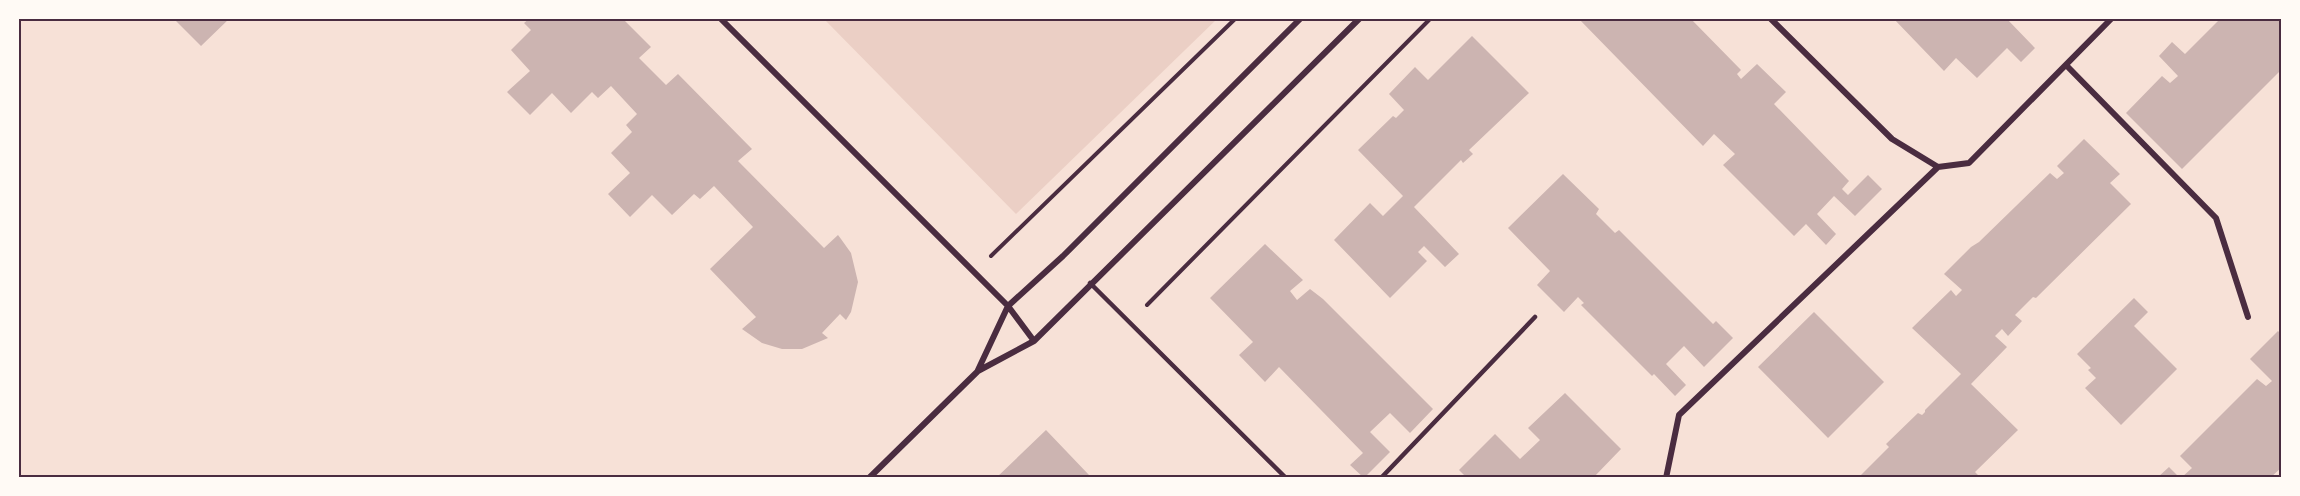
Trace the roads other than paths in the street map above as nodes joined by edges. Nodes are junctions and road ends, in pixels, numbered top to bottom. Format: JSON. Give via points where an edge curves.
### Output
{"nodes":[{"id":1,"x":720,"y":18,"type":"edge"},
{"id":2,"x":1301,"y":18,"type":"edge"},
{"id":3,"x":1360,"y":18,"type":"edge"},
{"id":4,"x":1770,"y":18,"type":"edge"},
{"id":5,"x":2112,"y":18,"type":"edge"},
{"id":6,"x":2066,"y":65,"type":"junction"},
{"id":7,"x":1938,"y":167,"type":"junction"},
{"id":8,"x":1090,"y":283,"type":"junction"},
{"id":9,"x":1008,"y":306,"type":"junction"},
{"id":10,"x":2248,"y":316,"type":"dead end"},
{"id":11,"x":1534,"y":317,"type":"dead end"},
{"id":12,"x":1034,"y":341,"type":"junction"},
{"id":13,"x":978,"y":371,"type":"junction"},
{"id":14,"x":869,"y":478,"type":"edge"},
{"id":15,"x":1286,"y":478,"type":"edge"},
{"id":16,"x":1381,"y":478,"type":"edge"},
{"id":17,"x":1666,"y":478,"type":"edge"}],
"edges":[{"from":1,"to":9,"type":"street"},
{"from":2,"to":9,"type":"street"},
{"from":3,"to":8,"type":"street"},
{"from":4,"to":7,"type":"street","via":[[1892,139]]},
{"from":5,"to":6,"type":"street"},
{"from":6,"to":7,"type":"street","via":[[1969,163]]},
{"from":6,"to":10,"type":"street","via":[[2216,218]]},
{"from":7,"to":17,"type":"street","via":[[1679,415]]},
{"from":8,"to":12,"type":"street"},
{"from":8,"to":15,"type":"lane"},
{"from":9,"to":12,"type":"street"},
{"from":9,"to":13,"type":"street"},
{"from":11,"to":16,"type":"lane"},
{"from":12,"to":13,"type":"street"},
{"from":13,"to":14,"type":"street"}]}
